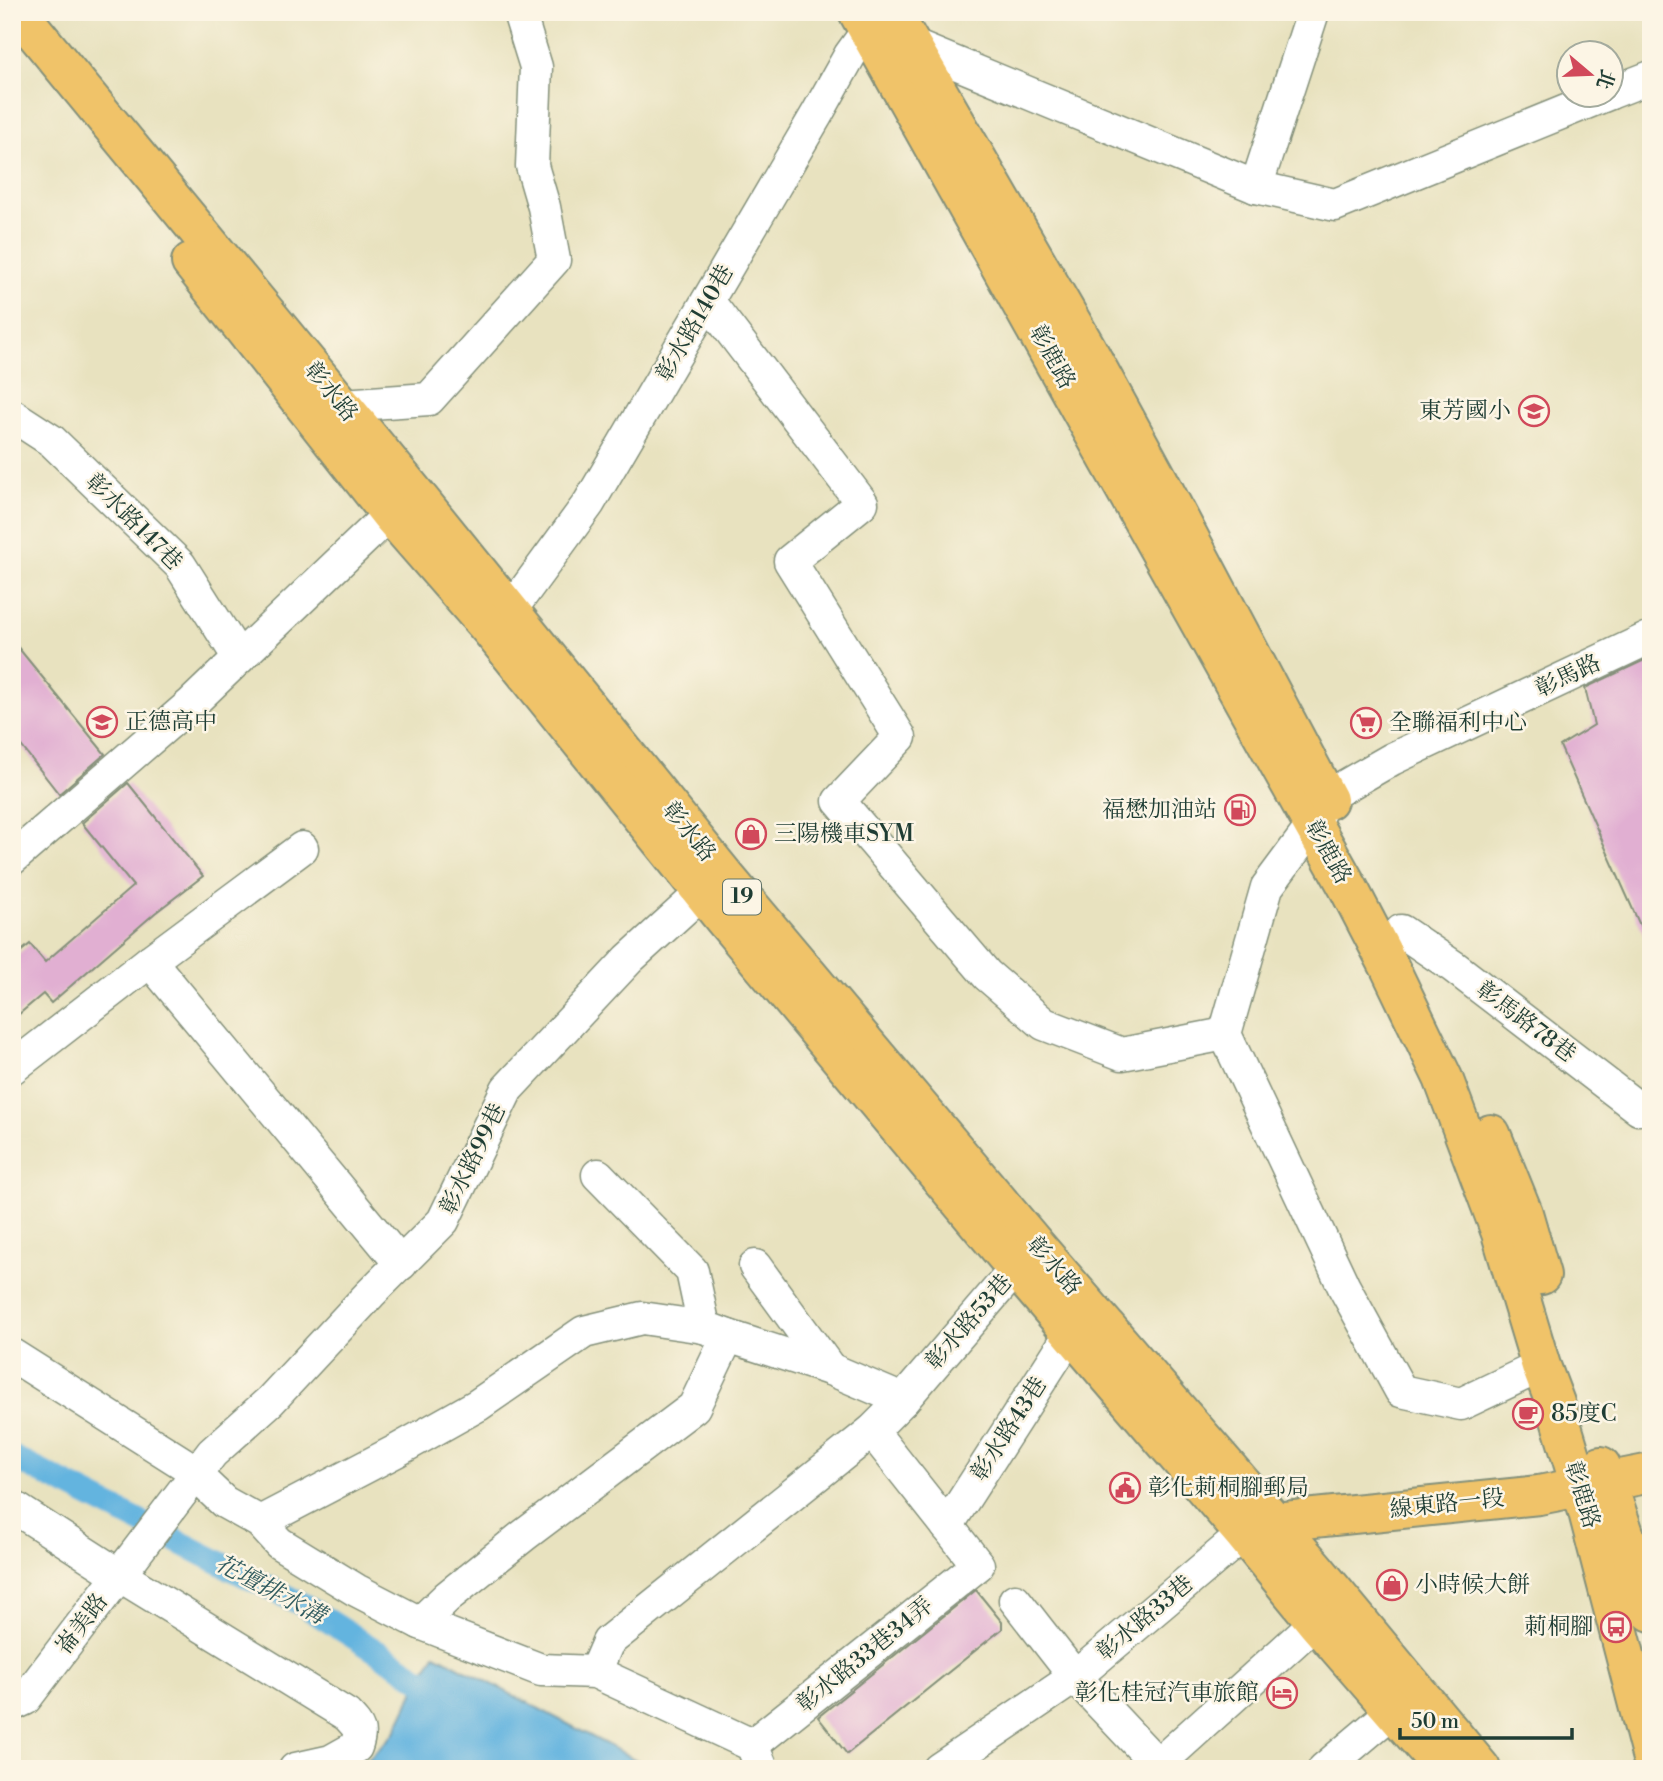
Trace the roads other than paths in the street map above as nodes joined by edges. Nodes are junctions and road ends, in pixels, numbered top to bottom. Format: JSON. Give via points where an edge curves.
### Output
{"nodes":[{"id":1,"x":18,"y":12,"type":"edge"},
{"id":2,"x":519,"y":12,"type":"edge"},
{"id":3,"x":1313,"y":12,"type":"edge"},
{"id":4,"x":887,"y":21,"type":"edge"},
{"id":5,"x":12,"y":44,"type":"edge"},
{"id":6,"x":1651,"y":77,"type":"edge"},
{"id":7,"x":1624,"y":88,"type":"edge"},
{"id":8,"x":1574,"y":108,"type":"edge"},
{"id":9,"x":1256,"y":187,"type":"junction"},
{"id":10,"x":708,"y":301,"type":"junction"},
{"id":11,"x":342,"y":405,"type":"junction"},
{"id":12,"x":12,"y":415,"type":"edge"},
{"id":13,"x":400,"y":501,"type":"junction"},
{"id":14,"x":498,"y":618,"type":"junction"},
{"id":15,"x":1651,"y":637,"type":"edge"},
{"id":16,"x":239,"y":658,"type":"junction"},
{"id":17,"x":1320,"y":811,"type":"junction"},
{"id":18,"x":302,"y":848,"type":"dead end"},
{"id":19,"x":15,"y":849,"type":"edge"},
{"id":20,"x":712,"y":883,"type":"junction"},
{"id":21,"x":1401,"y":931,"type":"junction"},
{"id":22,"x":150,"y":961,"type":"junction"},
{"id":23,"x":1225,"y":1034,"type":"junction"},
{"id":24,"x":12,"y":1068,"type":"edge"},
{"id":25,"x":1651,"y":1105,"type":"edge"},
{"id":26,"x":598,"y":1175,"type":"dead end"},
{"id":27,"x":1026,"y":1257,"type":"junction"},
{"id":28,"x":401,"y":1264,"type":"junction"},
{"id":29,"x":755,"y":1266,"type":"dead end"},
{"id":30,"x":716,"y":1332,"type":"junction"},
{"id":31,"x":1071,"y":1333,"type":"junction"},
{"id":32,"x":12,"y":1355,"type":"edge"},
{"id":33,"x":1541,"y":1366,"type":"junction"},
{"id":34,"x":830,"y":1369,"type":"junction"},
{"id":35,"x":903,"y":1399,"type":"junction"},
{"id":36,"x":872,"y":1431,"type":"junction"},
{"id":37,"x":1651,"y":1473,"type":"edge"},
{"id":38,"x":192,"y":1481,"type":"junction"},
{"id":39,"x":1592,"y":1484,"type":"junction"},
{"id":40,"x":12,"y":1506,"type":"edge"},
{"id":41,"x":260,"y":1522,"type":"junction"},
{"id":42,"x":947,"y":1526,"type":"junction"},
{"id":43,"x":1259,"y":1528,"type":"junction"},
{"id":44,"x":119,"y":1575,"type":"junction"},
{"id":45,"x":1015,"y":1600,"type":"dead end"},
{"id":46,"x":1651,"y":1612,"type":"edge"},
{"id":47,"x":1316,"y":1622,"type":"junction"},
{"id":48,"x":420,"y":1623,"type":"junction"},
{"id":49,"x":595,"y":1672,"type":"junction"},
{"id":50,"x":1075,"y":1677,"type":"junction"},
{"id":51,"x":12,"y":1705,"type":"edge"},
{"id":52,"x":1393,"y":1711,"type":"junction"},
{"id":53,"x":1651,"y":1755,"type":"edge"},
{"id":54,"x":757,"y":1757,"type":"edge"},
{"id":55,"x":1155,"y":1767,"type":"edge"},
{"id":56,"x":295,"y":1769,"type":"edge"},
{"id":57,"x":939,"y":1769,"type":"edge"},
{"id":58,"x":1324,"y":1769,"type":"edge"},
{"id":59,"x":1444,"y":1769,"type":"edge"},
{"id":60,"x":1480,"y":1769,"type":"edge"}],
"edges":[{"from":1,"to":11,"type":"main road","name":"彰水路","number":"19"},
{"from":2,"to":11,"type":"street","via":[[536,67],[533,166],[554,260],[429,399]]},
{"from":3,"to":9,"type":"street"},
{"from":4,"to":9,"type":"street"},
{"from":4,"to":10,"type":"street","name":"彰水路140巷","via":[[850,55]]},
{"from":4,"to":17,"type":"main road","name":"彰鹿路"},
{"from":5,"to":13,"type":"main road","name":"彰水路","number":"19","via":[[39,70]]},
{"from":6,"to":7,"type":"street"},
{"from":8,"to":9,"type":"street","via":[[1335,205]]},
{"from":10,"to":14,"type":"street","name":"彰水路140巷","via":[[589,503]]},
{"from":10,"to":23,"type":"street","via":[[862,503],[790,561],[900,737],[839,801],[987,975],[1044,1024],[1122,1054]]},
{"from":11,"to":13,"type":"main road","name":"彰水路","number":"19"},
{"from":12,"to":16,"type":"street","name":"彰水路147巷","via":[[52,441],[180,565]]},
{"from":13,"to":14,"type":"main road","name":"彰水路","number":"19"},
{"from":13,"to":16,"type":"street"},
{"from":14,"to":20,"type":"main road","name":"彰水路","number":"19"},
{"from":15,"to":17,"type":"street","name":"彰馬路","via":[[1392,759]]},
{"from":16,"to":19,"type":"street","via":[[192,703]]},
{"from":17,"to":21,"type":"main road","name":"彰鹿路","via":[[1356,854]]},
{"from":17,"to":23,"type":"street","via":[[1267,887]]},
{"from":17,"to":33,"type":"main road","name":"彰鹿路","via":[[1443,1077],[1501,1233]]},
{"from":18,"to":22,"type":"street"},
{"from":20,"to":27,"type":"main road","name":"彰水路","number":"19"},
{"from":20,"to":28,"type":"street","name":"彰水路99巷","via":[[629,959],[507,1089],[443,1222]]},
{"from":21,"to":25,"type":"street","name":"彰馬路78巷","via":[[1639,1109]]},
{"from":21,"to":39,"type":"main road","name":"彰鹿路","via":[[1463,1064],[1523,1213],[1577,1395]]},
{"from":22,"to":24,"type":"street"},
{"from":22,"to":28,"type":"street"},
{"from":23,"to":33,"type":"street","via":[[1344,1287],[1401,1391],[1461,1404]]},
{"from":26,"to":30,"type":"street","via":[[692,1271]]},
{"from":27,"to":31,"type":"main road","name":"彰水路","number":"19"},
{"from":27,"to":35,"type":"street","name":"彰水路53巷"},
{"from":27,"to":43,"type":"main road","name":"彰水路","number":"19"},
{"from":28,"to":38,"type":"street","name":"彰水路99巷","via":[[270,1401],[212,1454]]},
{"from":29,"to":34,"type":"street"},
{"from":30,"to":34,"type":"street"},
{"from":30,"to":41,"type":"street","via":[[642,1318],[584,1332],[478,1405]]},
{"from":30,"to":48,"type":"street","via":[[694,1408],[523,1536]]},
{"from":31,"to":42,"type":"street","name":"彰水路43巷"},
{"from":31,"to":43,"type":"main road","name":"彰水路","number":"19"},
{"from":32,"to":38,"type":"street","via":[[184,1464]]},
{"from":33,"to":39,"type":"main road","name":"彰鹿路"},
{"from":34,"to":35,"type":"street"},
{"from":35,"to":36,"type":"street","name":"彰水路53巷"},
{"from":36,"to":42,"type":"street"},
{"from":36,"to":49,"type":"street","name":"彰水路53巷","via":[[608,1642]]},
{"from":37,"to":39,"type":"main road","name":"線東路一段"},
{"from":38,"to":41,"type":"street"},
{"from":38,"to":44,"type":"street","name":"崙美路"},
{"from":39,"to":43,"type":"main road","name":"線東路一段","via":[[1539,1495]]},
{"from":39,"to":46,"type":"main road","name":"彰鹿路"},
{"from":39,"to":53,"type":"main road","name":"彰鹿路","via":[[1588,1512]]},
{"from":40,"to":44,"type":"street"},
{"from":41,"to":48,"type":"street","via":[[298,1555]]},
{"from":42,"to":54,"type":"street","name":"彰水路33巷34弄","via":[[978,1565]]},
{"from":43,"to":47,"type":"main road","name":"彰水路","number":"19"},
{"from":43,"to":50,"type":"street","name":"彰水路33巷"},
{"from":43,"to":60,"type":"main road","name":"彰水路","number":"19"},
{"from":44,"to":51,"type":"street","name":"崙美路","via":[[25,1699]]},
{"from":44,"to":56,"type":"street","via":[[348,1715],[359,1728],[356,1748],[331,1761]]},
{"from":45,"to":50,"type":"street"},
{"from":47,"to":52,"type":"main road","name":"彰水路","number":"19"},
{"from":47,"to":55,"type":"street"},
{"from":48,"to":49,"type":"street","name":"彰水路33巷34弄","via":[[541,1670]]},
{"from":49,"to":54,"type":"street","name":"彰水路33巷34弄"},
{"from":50,"to":55,"type":"street"},
{"from":50,"to":57,"type":"street","name":"彰水路33巷"},
{"from":52,"to":58,"type":"street"},
{"from":52,"to":59,"type":"main road","name":"彰水路","number":"19"}]}
